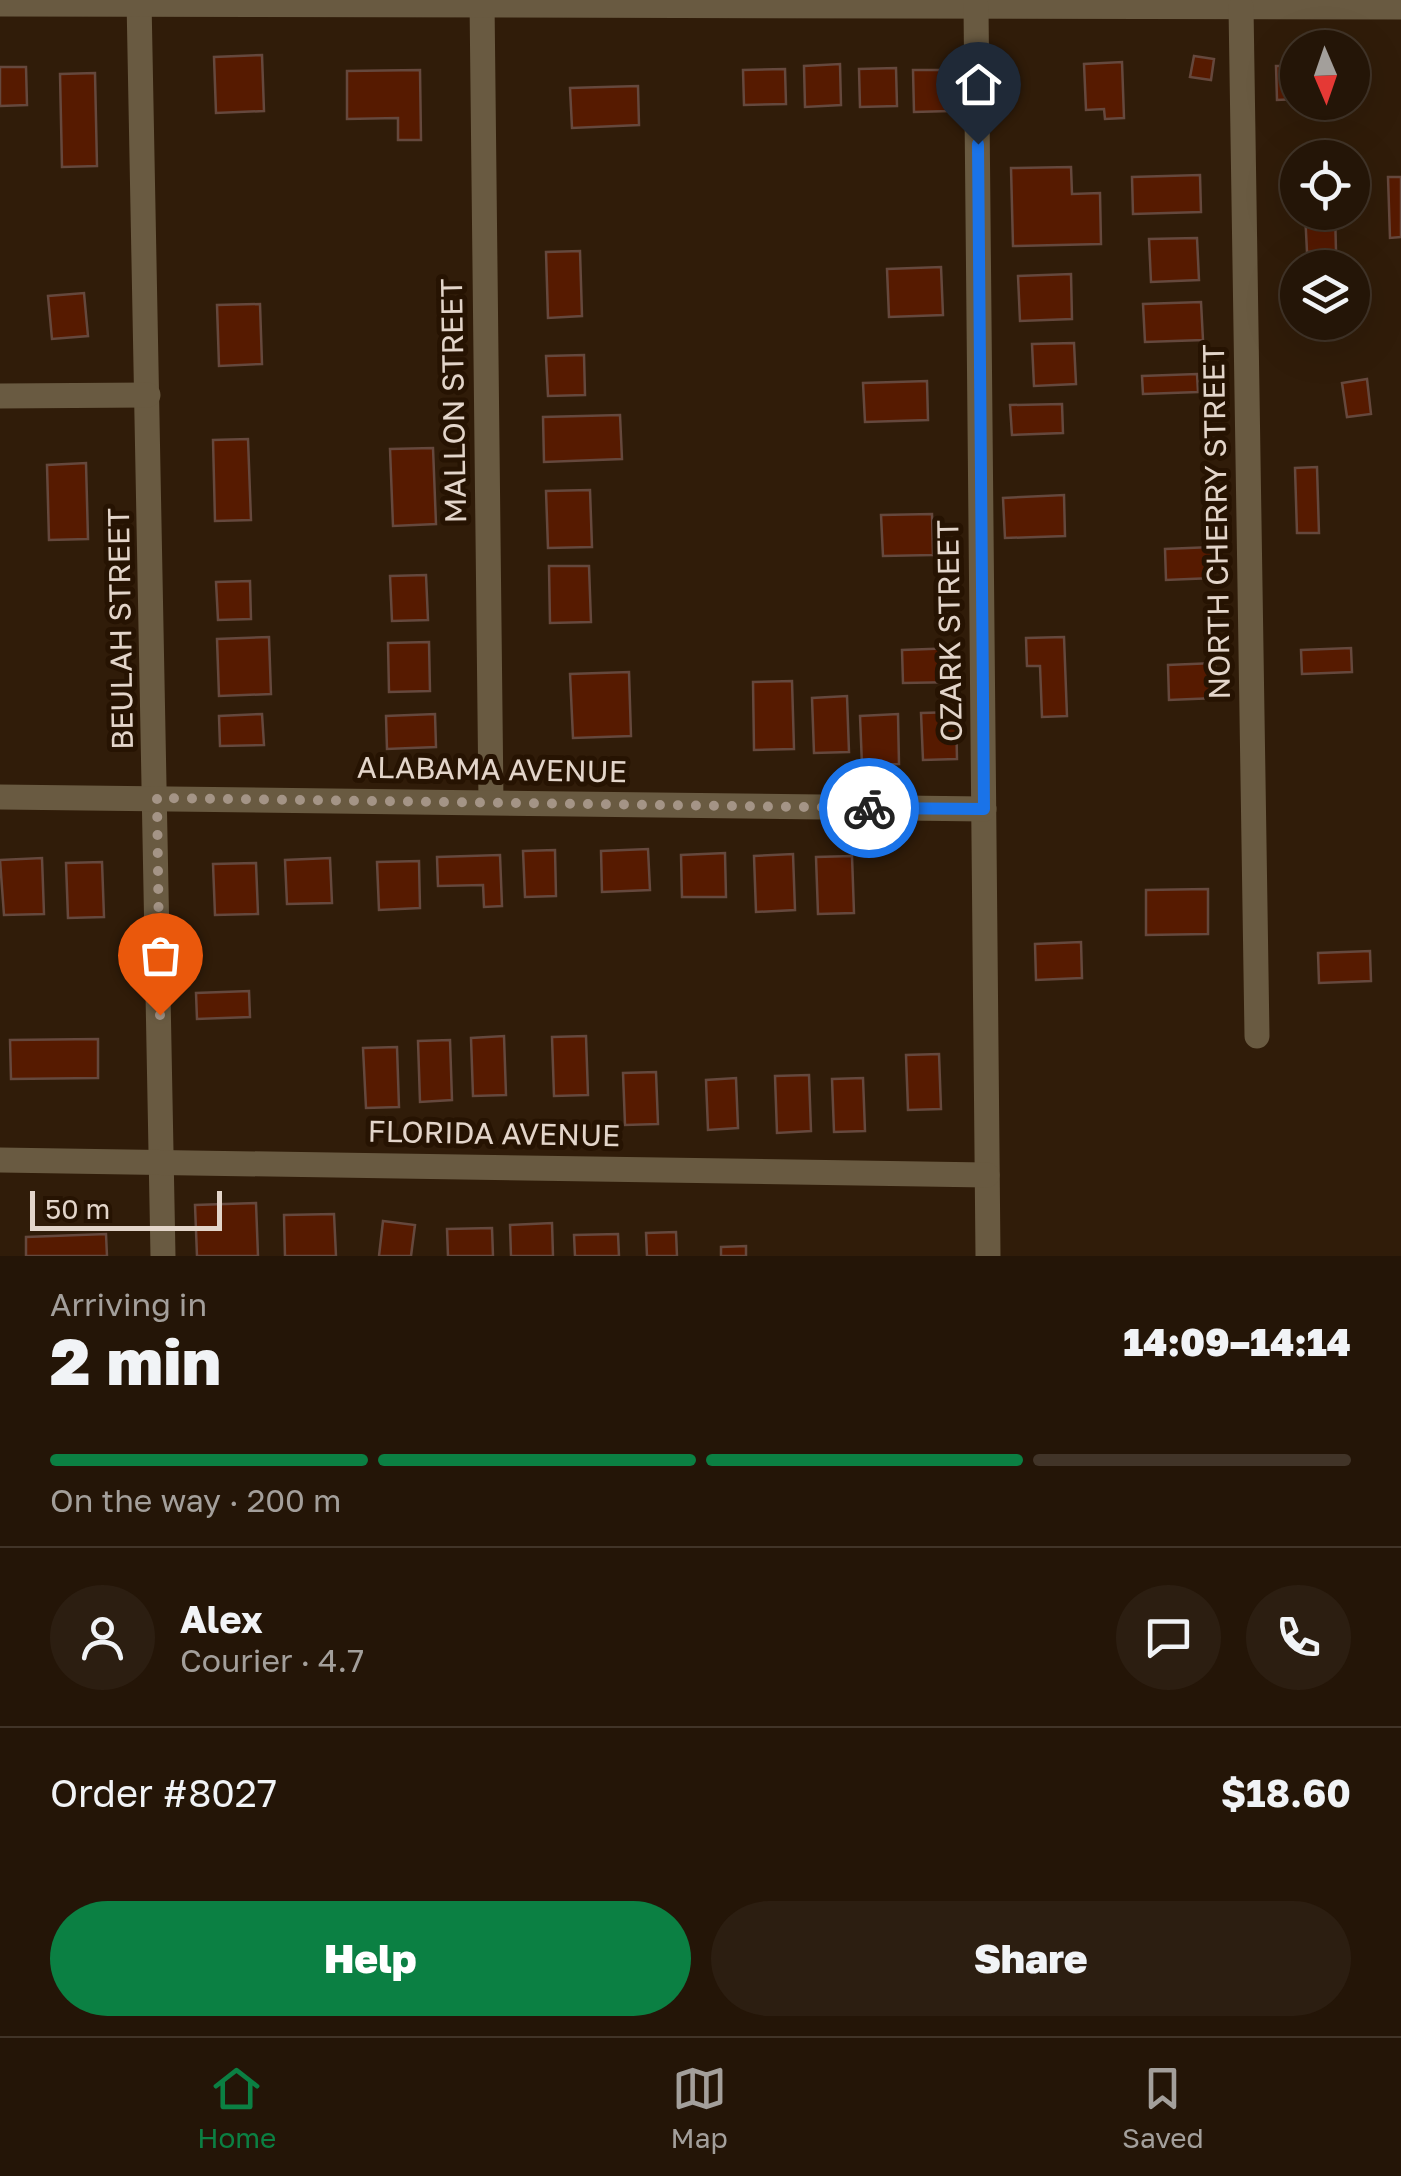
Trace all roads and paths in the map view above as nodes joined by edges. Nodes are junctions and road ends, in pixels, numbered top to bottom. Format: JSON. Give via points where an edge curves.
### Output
{"nodes":[{"id":1,"x":139,"y":2,"type":"edge"},
{"id":2,"x":482,"y":2,"type":"edge"},
{"id":3,"x":807,"y":3,"type":"edge"},
{"id":4,"x":1152,"y":3,"type":"edge"},
{"id":5,"x":0,"y":4,"type":"edge"},
{"id":6,"x":976,"y":6,"type":"junction"},
{"id":7,"x":1241,"y":6,"type":"junction"},
{"id":8,"x":1401,"y":7,"type":"edge"},
{"id":9,"x":0,"y":396,"type":"edge"},
{"id":10,"x":148,"y":396,"type":"junction"},
{"id":11,"x":0,"y":797,"type":"edge"},
{"id":12,"x":157,"y":798,"type":"junction"},
{"id":13,"x":491,"y":802,"type":"junction"},
{"id":14,"x":984,"y":809,"type":"junction"},
{"id":15,"x":1257,"y":1036,"type":"dead end"},
{"id":16,"x":0,"y":1160,"type":"edge"},
{"id":17,"x":161,"y":1160,"type":"junction"},
{"id":18,"x":987,"y":1175,"type":"junction"},
{"id":19,"x":163,"y":1256,"type":"edge"},
{"id":20,"x":988,"y":1256,"type":"edge"}],
"edges":[{"from":1,"to":2,"type":"street"},
{"from":1,"to":5,"type":"street"},
{"from":1,"to":10,"type":"street","name":"BEULAH STREET"},
{"from":2,"to":3,"type":"street"},
{"from":2,"to":13,"type":"street","name":"MALLON STREET"},
{"from":3,"to":6,"type":"street"},
{"from":4,"to":6,"type":"street"},
{"from":4,"to":7,"type":"street"},
{"from":6,"to":14,"type":"street","name":"OZARK STREET"},
{"from":7,"to":8,"type":"street"},
{"from":7,"to":15,"type":"street","name":"NORTH CHERRY STREET"},
{"from":9,"to":10,"type":"street"},
{"from":10,"to":12,"type":"street","name":"BEULAH STREET"},
{"from":11,"to":12,"type":"street","name":"ALABAMA AVENUE"},
{"from":12,"to":13,"type":"street","name":"ALABAMA AVENUE"},
{"from":12,"to":17,"type":"street","name":"BEULAH STREET"},
{"from":13,"to":14,"type":"street","name":"ALABAMA AVENUE"},
{"from":14,"to":18,"type":"street","name":"OZARK STREET"},
{"from":16,"to":17,"type":"street","name":"FLORIDA AVENUE"},
{"from":17,"to":18,"type":"street","name":"FLORIDA AVENUE"},
{"from":17,"to":19,"type":"street","name":"BEULAH STREET"},
{"from":18,"to":20,"type":"street","name":"OZARK STREET"}]}
